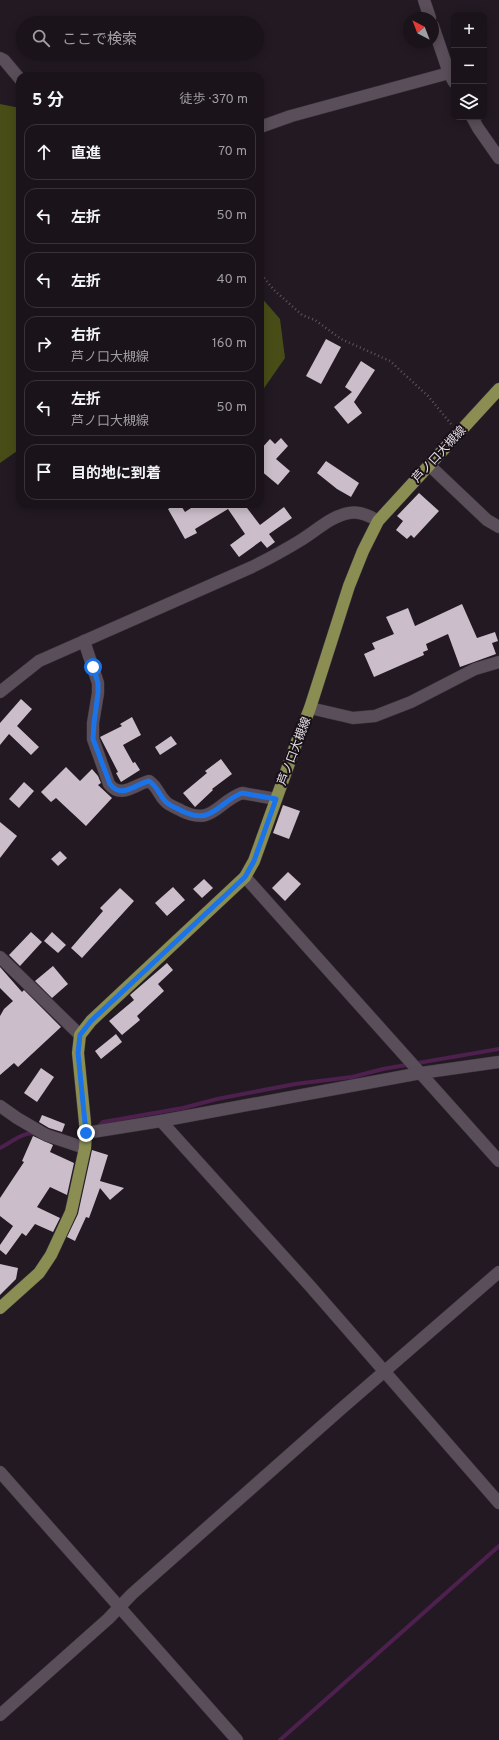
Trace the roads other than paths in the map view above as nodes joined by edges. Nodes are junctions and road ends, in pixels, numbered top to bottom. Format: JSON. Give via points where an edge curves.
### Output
{"nodes":[{"id":1,"x":424,"y":0,"type":"edge"},
{"id":2,"x":428,"y":12,"type":"edge"},
{"id":3,"x":439,"y":42,"type":"edge"},
{"id":4,"x":0,"y":58,"type":"edge"},
{"id":5,"x":16,"y":74,"type":"edge"},
{"id":6,"x":451,"y":74,"type":"edge"},
{"id":7,"x":451,"y":77,"type":"edge"},
{"id":8,"x":474,"y":120,"type":"edge"},
{"id":9,"x":264,"y":125,"type":"edge"},
{"id":10,"x":499,"y":158,"type":"edge"},
{"id":11,"x":499,"y":389,"type":"edge"},
{"id":12,"x":430,"y":465,"type":"junction"},
{"id":13,"x":378,"y":521,"type":"junction"},
{"id":14,"x":499,"y":527,"type":"edge"},
{"id":15,"x":84,"y":641,"type":"junction"},
{"id":16,"x":499,"y":662,"type":"edge"},
{"id":17,"x":0,"y":692,"type":"edge"},
{"id":18,"x":310,"y":708,"type":"junction"},
{"id":19,"x":276,"y":799,"type":"junction"},
{"id":20,"x":245,"y":877,"type":"junction"},
{"id":21,"x":0,"y":957,"type":"edge"},
{"id":22,"x":80,"y":1035,"type":"junction"},
{"id":23,"x":499,"y":1062,"type":"edge"},
{"id":24,"x":421,"y":1074,"type":"junction"},
{"id":25,"x":0,"y":1106,"type":"edge"},
{"id":26,"x":161,"y":1121,"type":"junction"},
{"id":27,"x":86,"y":1133,"type":"junction"},
{"id":28,"x":85,"y":1148,"type":"junction"},
{"id":29,"x":499,"y":1161,"type":"edge"},
{"id":30,"x":499,"y":1272,"type":"edge"},
{"id":31,"x":0,"y":1308,"type":"edge"},
{"id":32,"x":384,"y":1372,"type":"junction"},
{"id":33,"x":0,"y":1472,"type":"edge"},
{"id":34,"x":499,"y":1503,"type":"edge"},
{"id":35,"x":120,"y":1606,"type":"junction"},
{"id":36,"x":0,"y":1715,"type":"edge"},
{"id":37,"x":238,"y":1740,"type":"edge"}],
"edges":[{"from":1,"to":2,"type":"street"},
{"from":3,"to":6,"type":"street"},
{"from":4,"to":5,"type":"street"},
{"from":7,"to":9,"type":"street"},
{"from":8,"to":10,"type":"street"},
{"from":11,"to":12,"type":"main road","name":"芦ノ口大槻線"},
{"from":12,"to":13,"type":"main road","name":"芦ノ口大槻線"},
{"from":12,"to":14,"type":"street","via":[[487,520]]},
{"from":13,"to":15,"type":"street","via":[[368,515],[357,513],[338,517],[262,562]]},
{"from":13,"to":18,"type":"main road","name":"芦ノ口大槻線","via":[[349,586]]},
{"from":15,"to":17,"type":"street","via":[[39,661]]},
{"from":15,"to":19,"type":"street","via":[[98,683],[93,739],[112,788],[123,792],[149,781],[158,789],[166,803],[199,817],[211,814],[242,793]]},
{"from":16,"to":18,"type":"street","via":[[475,669],[411,702],[375,716],[353,718]]},
{"from":18,"to":19,"type":"main road","name":"芦ノ口大槻線"},
{"from":19,"to":20,"type":"main road","name":"芦ノ口大槻線","via":[[254,861]]},
{"from":20,"to":22,"type":"main road","name":"芦ノ口大槻線","via":[[91,1021]]},
{"from":20,"to":24,"type":"street"},
{"from":21,"to":22,"type":"street"},
{"from":22,"to":27,"type":"main road","via":[[78,1053]]},
{"from":23,"to":24,"type":"street"},
{"from":24,"to":26,"type":"street"},
{"from":24,"to":29,"type":"street"},
{"from":25,"to":28,"type":"street","via":[[46,1135]]},
{"from":26,"to":27,"type":"street"},
{"from":26,"to":32,"type":"street"},
{"from":27,"to":28,"type":"main road"},
{"from":28,"to":31,"type":"main road","via":[[71,1212],[51,1256],[39,1273]]},
{"from":30,"to":32,"type":"street"},
{"from":32,"to":34,"type":"street"},
{"from":32,"to":35,"type":"street"},
{"from":33,"to":35,"type":"street"},
{"from":35,"to":36,"type":"street"},
{"from":35,"to":37,"type":"street"}]}
